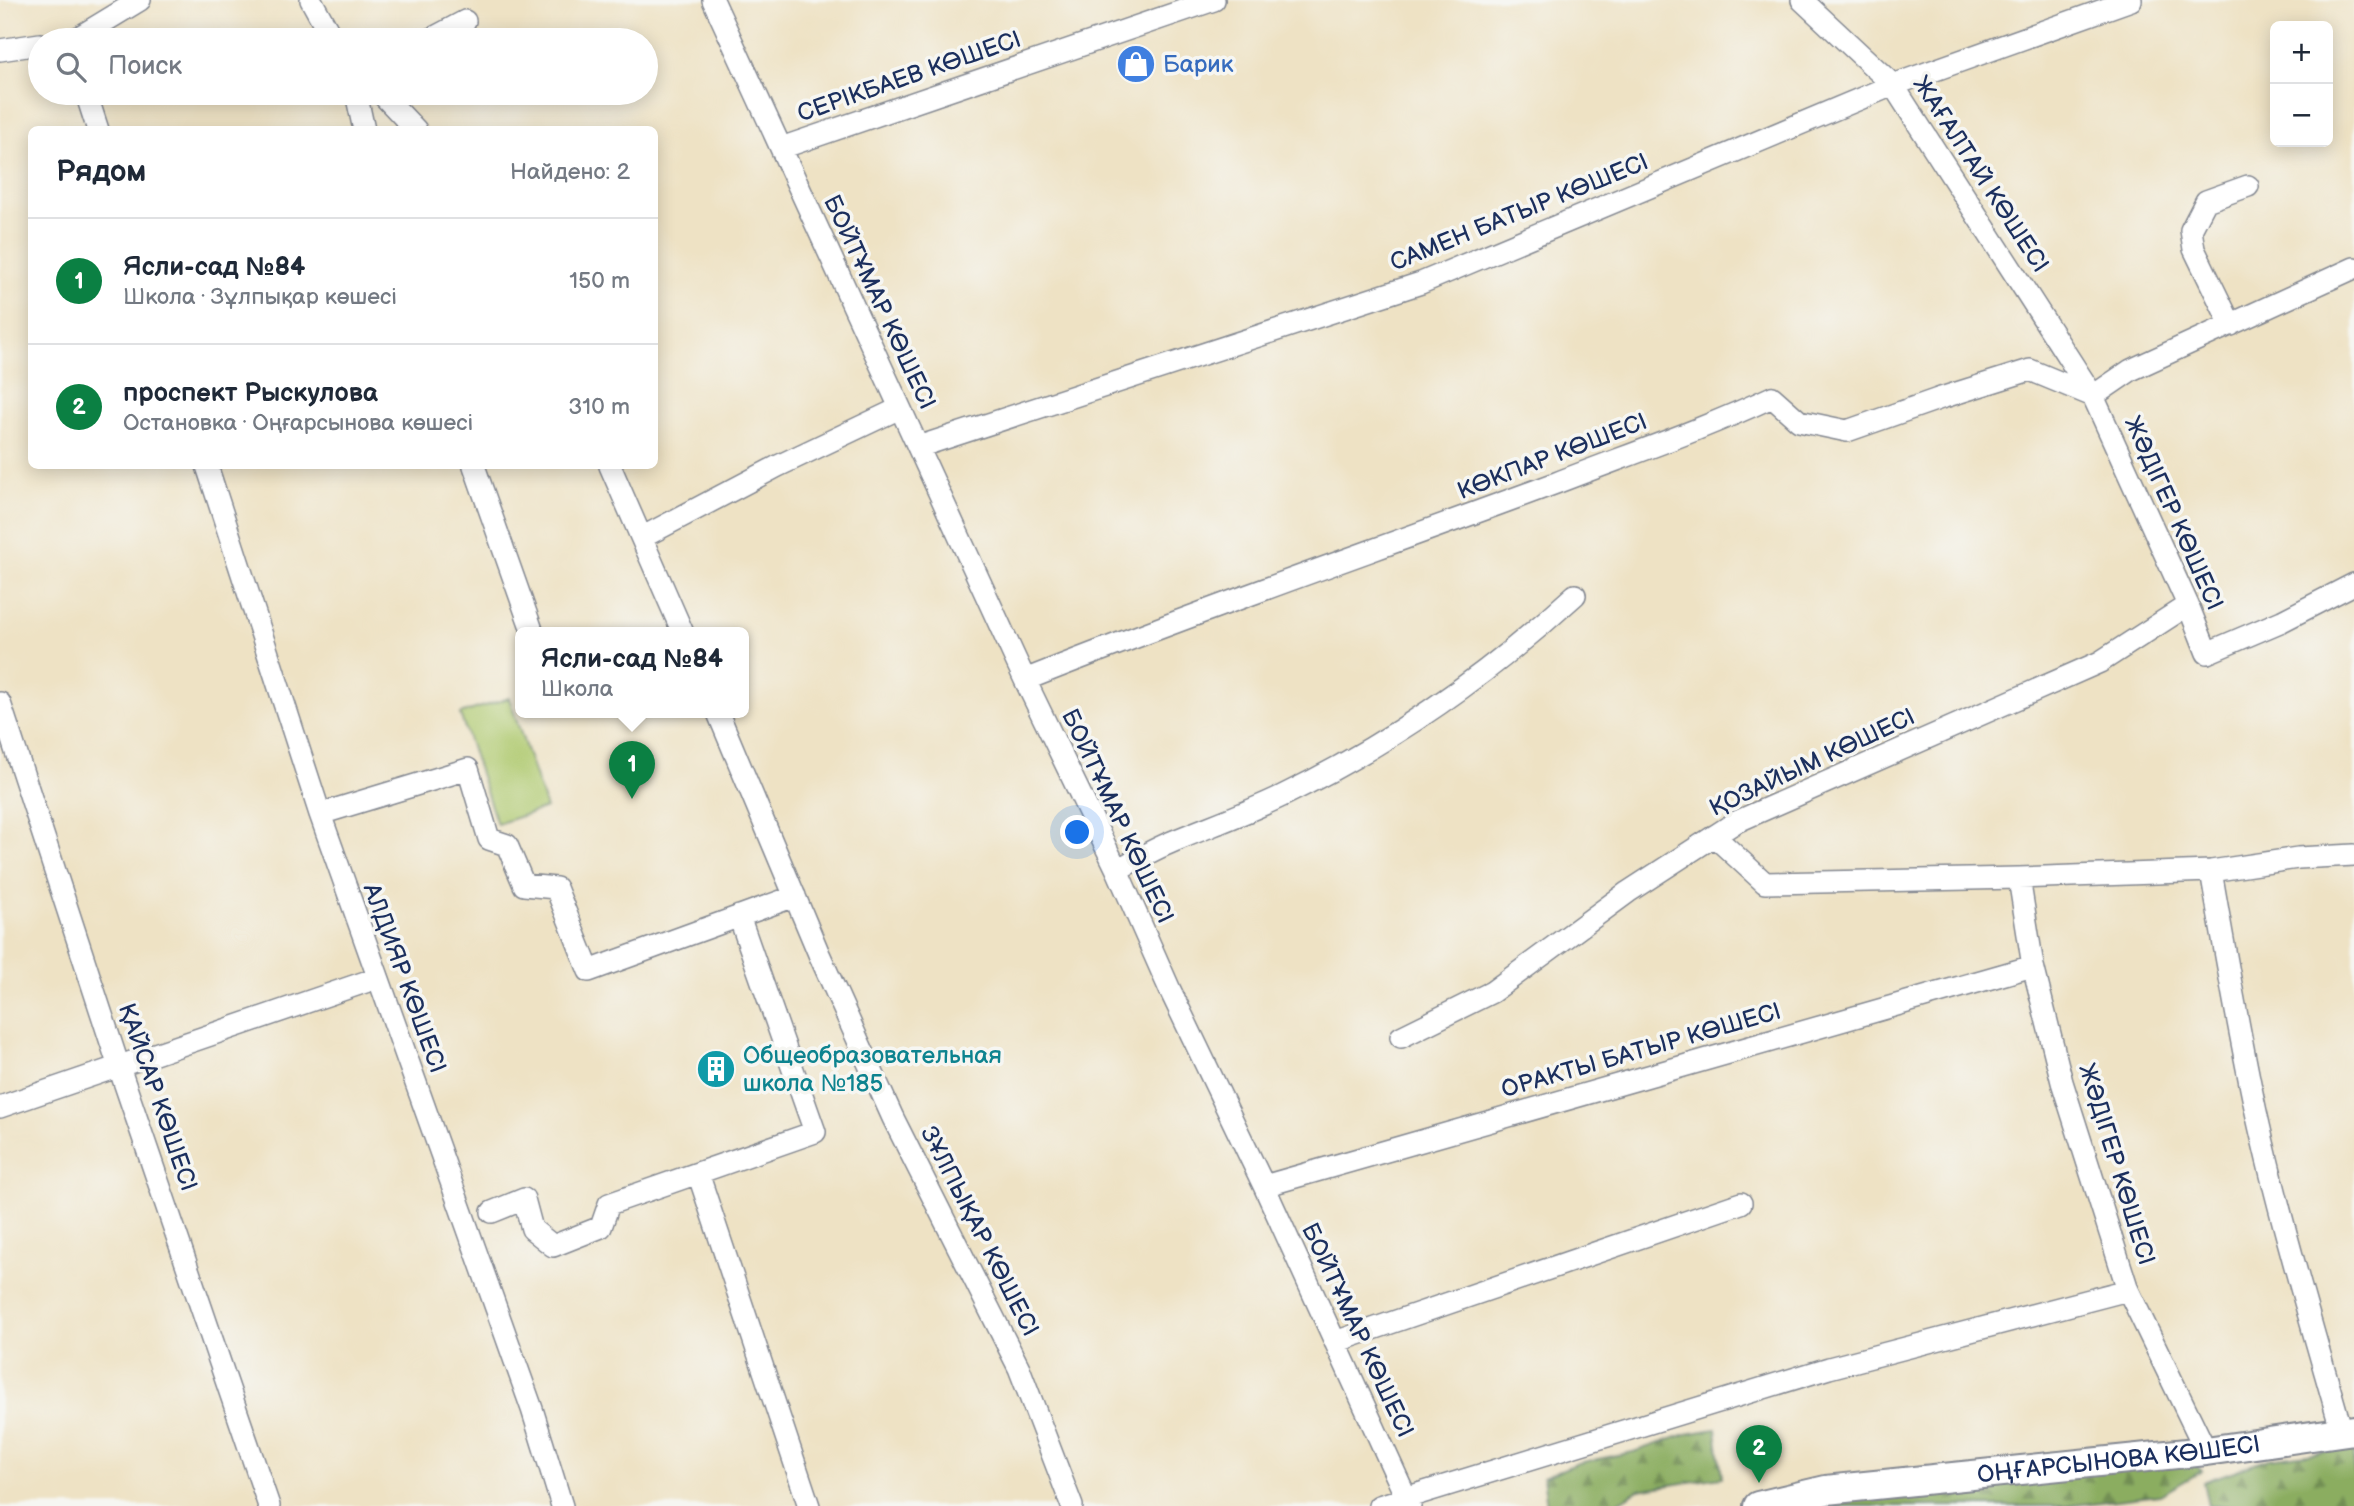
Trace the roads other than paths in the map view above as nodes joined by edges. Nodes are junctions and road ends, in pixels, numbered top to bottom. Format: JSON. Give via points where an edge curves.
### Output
{"nodes":[{"id":1,"x":140,"y":0,"type":"edge"},
{"id":2,"x":311,"y":0,"type":"edge"},
{"id":3,"x":713,"y":0,"type":"edge"},
{"id":4,"x":1214,"y":0,"type":"edge"},
{"id":5,"x":1802,"y":0,"type":"edge"},
{"id":6,"x":2131,"y":0,"type":"edge"},
{"id":7,"x":465,"y":22,"type":"dead end"},
{"id":8,"x":94,"y":28,"type":"edge"},
{"id":9,"x":326,"y":28,"type":"edge"},
{"id":10,"x":453,"y":28,"type":"edge"},
{"id":11,"x":28,"y":46,"type":"edge"},
{"id":12,"x":0,"y":50,"type":"edge"},
{"id":13,"x":1894,"y":85,"type":"junction"},
{"id":14,"x":90,"y":105,"type":"edge"},
{"id":15,"x":359,"y":105,"type":"edge"},
{"id":16,"x":393,"y":105,"type":"edge"},
{"id":17,"x":97,"y":126,"type":"edge"},
{"id":18,"x":363,"y":126,"type":"edge"},
{"id":19,"x":412,"y":126,"type":"edge"},
{"id":20,"x":781,"y":148,"type":"junction"},
{"id":21,"x":2248,"y":186,"type":"dead end"},
{"id":22,"x":2354,"y":268,"type":"edge"},
{"id":23,"x":2231,"y":325,"type":"junction"},
{"id":24,"x":2093,"y":396,"type":"junction"},
{"id":25,"x":900,"y":408,"type":"junction"},
{"id":26,"x":918,"y":447,"type":"junction"},
{"id":27,"x":208,"y":469,"type":"edge"},
{"id":28,"x":475,"y":469,"type":"edge"},
{"id":29,"x":611,"y":469,"type":"edge"},
{"id":30,"x":643,"y":537,"type":"junction"},
{"id":31,"x":2354,"y":583,"type":"edge"},
{"id":32,"x":1575,"y":595,"type":"dead end"},
{"id":33,"x":2188,"y":605,"type":"junction"},
{"id":34,"x":531,"y":627,"type":"edge"},
{"id":35,"x":680,"y":627,"type":"edge"},
{"id":36,"x":1025,"y":680,"type":"junction"},
{"id":37,"x":0,"y":703,"type":"edge"},
{"id":38,"x":720,"y":718,"type":"edge"},
{"id":39,"x":320,"y":814,"type":"junction"},
{"id":40,"x":1714,"y":836,"type":"junction"},
{"id":41,"x":2354,"y":855,"type":"edge"},
{"id":42,"x":1116,"y":870,"type":"junction"},
{"id":43,"x":2211,"y":871,"type":"junction"},
{"id":44,"x":2019,"y":878,"type":"junction"},
{"id":45,"x":795,"y":896,"type":"junction"},
{"id":46,"x":739,"y":916,"type":"junction"},
{"id":47,"x":2033,"y":966,"type":"junction"},
{"id":48,"x":377,"y":978,"type":"junction"},
{"id":49,"x":1401,"y":1037,"type":"dead end"},
{"id":50,"x":119,"y":1066,"type":"junction"},
{"id":51,"x":0,"y":1107,"type":"edge"},
{"id":52,"x":698,"y":1173,"type":"junction"},
{"id":53,"x":1264,"y":1186,"type":"junction"},
{"id":54,"x":1741,"y":1203,"type":"dead end"},
{"id":55,"x":492,"y":1212,"type":"dead end"},
{"id":56,"x":2128,"y":1290,"type":"junction"},
{"id":57,"x":1335,"y":1342,"type":"junction"},
{"id":58,"x":2348,"y":1431,"type":"edge"},
{"id":59,"x":2206,"y":1451,"type":"junction"},
{"id":60,"x":1408,"y":1502,"type":"edge"},
{"id":61,"x":269,"y":1506,"type":"edge"},
{"id":62,"x":562,"y":1506,"type":"edge"},
{"id":63,"x":809,"y":1506,"type":"edge"},
{"id":64,"x":1072,"y":1506,"type":"edge"},
{"id":65,"x":1379,"y":1506,"type":"edge"},
{"id":66,"x":1758,"y":1506,"type":"edge"}],
"edges":[{"from":1,"to":8,"type":"street"},
{"from":2,"to":9,"type":"street"},
{"from":3,"to":20,"type":"street","name":"БОЙТҰМАР КӨШЕСІ"},
{"from":4,"to":20,"type":"street","name":"СЕРІКБАЕВ КӨШЕСІ"},
{"from":5,"to":13,"type":"street","name":"ЖАҒАЛТАЙ КӨШЕСІ"},
{"from":6,"to":13,"type":"street","name":"САМЕН БАТЫР КӨШЕСІ"},
{"from":7,"to":10,"type":"street"},
{"from":11,"to":12,"type":"street"},
{"from":13,"to":24,"type":"street","name":"ЖАҒАЛТАЙ КӨШЕСІ"},
{"from":13,"to":26,"type":"street","name":"САМЕН БАТЫР КӨШЕСІ","via":[[1421,283]]},
{"from":14,"to":17,"type":"street"},
{"from":15,"to":18,"type":"street"},
{"from":16,"to":19,"type":"street"},
{"from":20,"to":25,"type":"street","name":"БОЙТҰМАР КӨШЕСІ"},
{"from":21,"to":23,"type":"street","via":[[2206,201],[2191,230],[2194,249]]},
{"from":22,"to":23,"type":"street"},
{"from":23,"to":24,"type":"street","via":[[2131,370]]},
{"from":24,"to":33,"type":"street","name":"ЖӘДІГЕР КӨШЕСІ"},
{"from":24,"to":36,"type":"street","name":"КӨКПАР КӨШЕСІ","via":[[2030,370],[1847,431],[1799,421],[1772,397],[1730,417]]},
{"from":25,"to":26,"type":"street","name":"БОЙТҰМАР КӨШЕСІ"},
{"from":25,"to":30,"type":"street"},
{"from":26,"to":36,"type":"street","name":"БОЙТҰМАР КӨШЕСІ"},
{"from":27,"to":39,"type":"street","name":"АЛДИЯР КӨШЕСІ"},
{"from":28,"to":34,"type":"street"},
{"from":29,"to":30,"type":"street"},
{"from":30,"to":35,"type":"street"},
{"from":31,"to":33,"type":"street","name":"ЖӘДІГЕР КӨШЕСІ","via":[[2207,653]]},
{"from":32,"to":42,"type":"street","via":[[1468,686],[1363,754],[1280,797]]},
{"from":33,"to":40,"type":"street","name":"ҚОЗАЙЫМ КӨШЕСІ","via":[[2100,662]]},
{"from":36,"to":42,"type":"street","name":"БОЙТҰМАР КӨШЕСІ"},
{"from":37,"to":50,"type":"street","name":"ҚАЙСАР КӨШЕСІ"},
{"from":38,"to":45,"type":"street","name":"ЗҰЛПЫҚАР КӨШЕСІ"},
{"from":39,"to":46,"type":"street","via":[[468,769],[489,839],[507,845],[524,885],[556,888],[589,971]]},
{"from":39,"to":48,"type":"street","name":"АЛДИЯР КӨШЕСІ"},
{"from":40,"to":44,"type":"street","via":[[1765,883]]},
{"from":40,"to":49,"type":"street","name":"ҚОЗАЙЫМ КӨШЕСІ","via":[[1628,892],[1492,992]]},
{"from":41,"to":43,"type":"street"},
{"from":42,"to":53,"type":"street","name":"БОЙТҰМАР КӨШЕСІ"},
{"from":43,"to":44,"type":"street"},
{"from":43,"to":58,"type":"street","via":[[2257,1114],[2293,1261]]},
{"from":44,"to":47,"type":"street","name":"ЖӘДІГЕР КӨШЕСІ"},
{"from":45,"to":46,"type":"street"},
{"from":45,"to":64,"type":"street","name":"ЗҰЛПЫҚАР КӨШЕСІ","via":[[893,1118],[1019,1368]]},
{"from":46,"to":52,"type":"street","via":[[815,1132]]},
{"from":47,"to":53,"type":"street","name":"ОРАКТЫ БАТЫР КӨШЕСІ"},
{"from":47,"to":56,"type":"street","name":"ЖӘДІГЕР КӨШЕСІ","via":[[2062,1082]]},
{"from":48,"to":50,"type":"street"},
{"from":48,"to":62,"type":"street","name":"АЛДИЯР КӨШЕСІ"},
{"from":50,"to":51,"type":"street"},
{"from":50,"to":61,"type":"street","name":"ҚАЙСАР КӨШЕСІ"},
{"from":52,"to":55,"type":"street","via":[[610,1203],[601,1227],[553,1245],[532,1229],[524,1199]]},
{"from":52,"to":63,"type":"street"},
{"from":53,"to":57,"type":"street","name":"БОЙТҰМАР КӨШЕСІ"},
{"from":54,"to":57,"type":"street"},
{"from":56,"to":59,"type":"street","name":"ЖӘДІГЕР КӨШЕСІ"},
{"from":56,"to":60,"type":"street","via":[[1829,1368]]},
{"from":57,"to":60,"type":"street","name":"БОЙТҰМАР КӨШЕСІ"},
{"from":58,"to":59,"type":"main road","name":"ОҢҒАРСЫНОВА КӨШЕСІ"},
{"from":59,"to":66,"type":"main road","name":"ОҢҒАРСЫНОВА КӨШЕСІ","via":[[1826,1490]]},
{"from":60,"to":65,"type":"street"}]}
